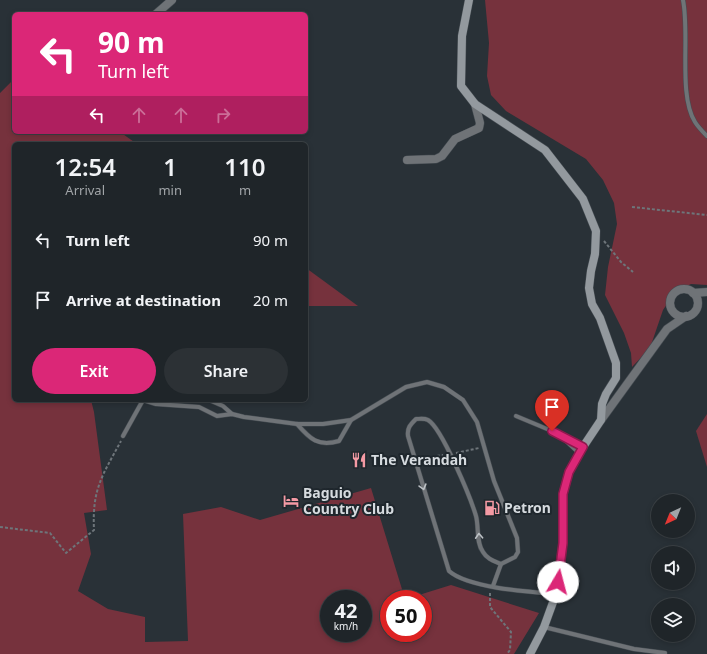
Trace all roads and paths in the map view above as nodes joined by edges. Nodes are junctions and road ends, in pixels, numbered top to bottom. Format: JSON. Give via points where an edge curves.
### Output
{"nodes":[{"id":1,"x":172,"y":0,"type":"edge"},
{"id":2,"x":469,"y":0,"type":"edge"},
{"id":3,"x":683,"y":0,"type":"edge"},
{"id":4,"x":158,"y":12,"type":"edge"},
{"id":5,"x":474,"y":104,"type":"junction"},
{"id":6,"x":707,"y":136,"type":"edge"},
{"id":7,"x":407,"y":160,"type":"dead end"},
{"id":8,"x":632,"y":207,"type":"dead end"},
{"id":9,"x":707,"y":215,"type":"edge"},
{"id":10,"x":596,"y":231,"type":"junction"},
{"id":11,"x":633,"y":272,"type":"dead end"},
{"id":12,"x":705,"y":292,"type":"edge"},
{"id":13,"x":695,"y":296,"type":"junction"},
{"id":14,"x":671,"y":306,"type":"junction"},
{"id":15,"x":686,"y":316,"type":"junction"},
{"id":16,"x":667,"y":329,"type":"junction"},
{"id":17,"x":142,"y":402,"type":"edge"},
{"id":18,"x":150,"y":402,"type":"edge"},
{"id":19,"x":214,"y":402,"type":"edge"},
{"id":20,"x":232,"y":414,"type":"junction"},
{"id":21,"x":516,"y":416,"type":"dead end"},
{"id":22,"x":351,"y":420,"type":"junction"},
{"id":23,"x":602,"y":420,"type":"junction"},
{"id":24,"x":297,"y":424,"type":"junction"},
{"id":25,"x":123,"y":436,"type":"joint"},
{"id":26,"x":561,"y":436,"type":"junction"},
{"id":27,"x":581,"y":450,"type":"junction"},
{"id":28,"x":0,"y":527,"type":"edge"},
{"id":29,"x":501,"y":564,"type":"junction"},
{"id":30,"x":493,"y":586,"type":"junction"},
{"id":31,"x":556,"y":594,"type":"junction"},
{"id":32,"x":544,"y":627,"type":"junction"},
{"id":33,"x":665,"y":653,"type":"dead end"},
{"id":34,"x":507,"y":654,"type":"edge"},
{"id":35,"x":530,"y":654,"type":"edge"}],
"edges":[{"from":1,"to":4,"type":"street"},
{"from":2,"to":5,"type":"main road","via":[[462,36],[461,86]]},
{"from":3,"to":6,"type":"lane","via":[[686,14],[686,97],[694,122]]},
{"from":5,"to":7,"type":"street","via":[[479,128],[455,139],[442,156]]},
{"from":5,"to":10,"type":"main road","via":[[545,150],[583,199]]},
{"from":8,"to":9,"type":"path"},
{"from":10,"to":11,"type":"path","via":[[621,262]]},
{"from":10,"to":23,"type":"main road","via":[[589,288],[592,304],[600,318],[617,372],[603,399]]},
{"from":12,"to":13,"type":"street"},
{"from":13,"to":14,"type":"street","via":[[684,289],[677,291],[671,299]]},
{"from":13,"to":15,"type":"street","via":[[696,310]]},
{"from":14,"to":15,"type":"street","via":[[676,314]]},
{"from":14,"to":16,"type":"street"},
{"from":15,"to":16,"type":"street"},
{"from":16,"to":23,"type":"street"},
{"from":17,"to":25,"type":"lane"},
{"from":18,"to":20,"type":"lane","via":[[199,407],[217,416]]},
{"from":19,"to":20,"type":"lane"},
{"from":20,"to":24,"type":"lane"},
{"from":21,"to":26,"type":"lane"},
{"from":22,"to":24,"type":"lane"},
{"from":22,"to":24,"type":"lane","via":[[339,440],[327,444],[307,435]]},
{"from":22,"to":29,"type":"lane","via":[[406,387],[427,382],[444,387],[463,400],[477,422],[494,481],[517,538],[518,552],[515,557]]},
{"from":23,"to":27,"type":"main road"},
{"from":25,"to":28,"type":"path","via":[[97,487],[94,499],[94,530],[73,550],[66,553],[50,533]]},
{"from":26,"to":27,"type":"lane"},
{"from":26,"to":27,"type":"lane"},
{"from":27,"to":31,"type":"main road","via":[[569,472],[563,494],[563,543]]},
{"from":29,"to":30,"type":"lane"},
{"from":29,"to":30,"type":"lane","one_way":true,"via":[[487,558],[479,545],[478,527],[472,505],[434,425],[427,420],[416,419],[410,425],[408,436],[445,563],[449,571],[461,579]]},
{"from":30,"to":31,"type":"lane"},
{"from":30,"to":34,"type":"path","via":[[490,607],[511,632],[510,650]]},
{"from":31,"to":32,"type":"main road"},
{"from":32,"to":33,"type":"lane","via":[[634,649]]},
{"from":32,"to":35,"type":"main road"}]}
